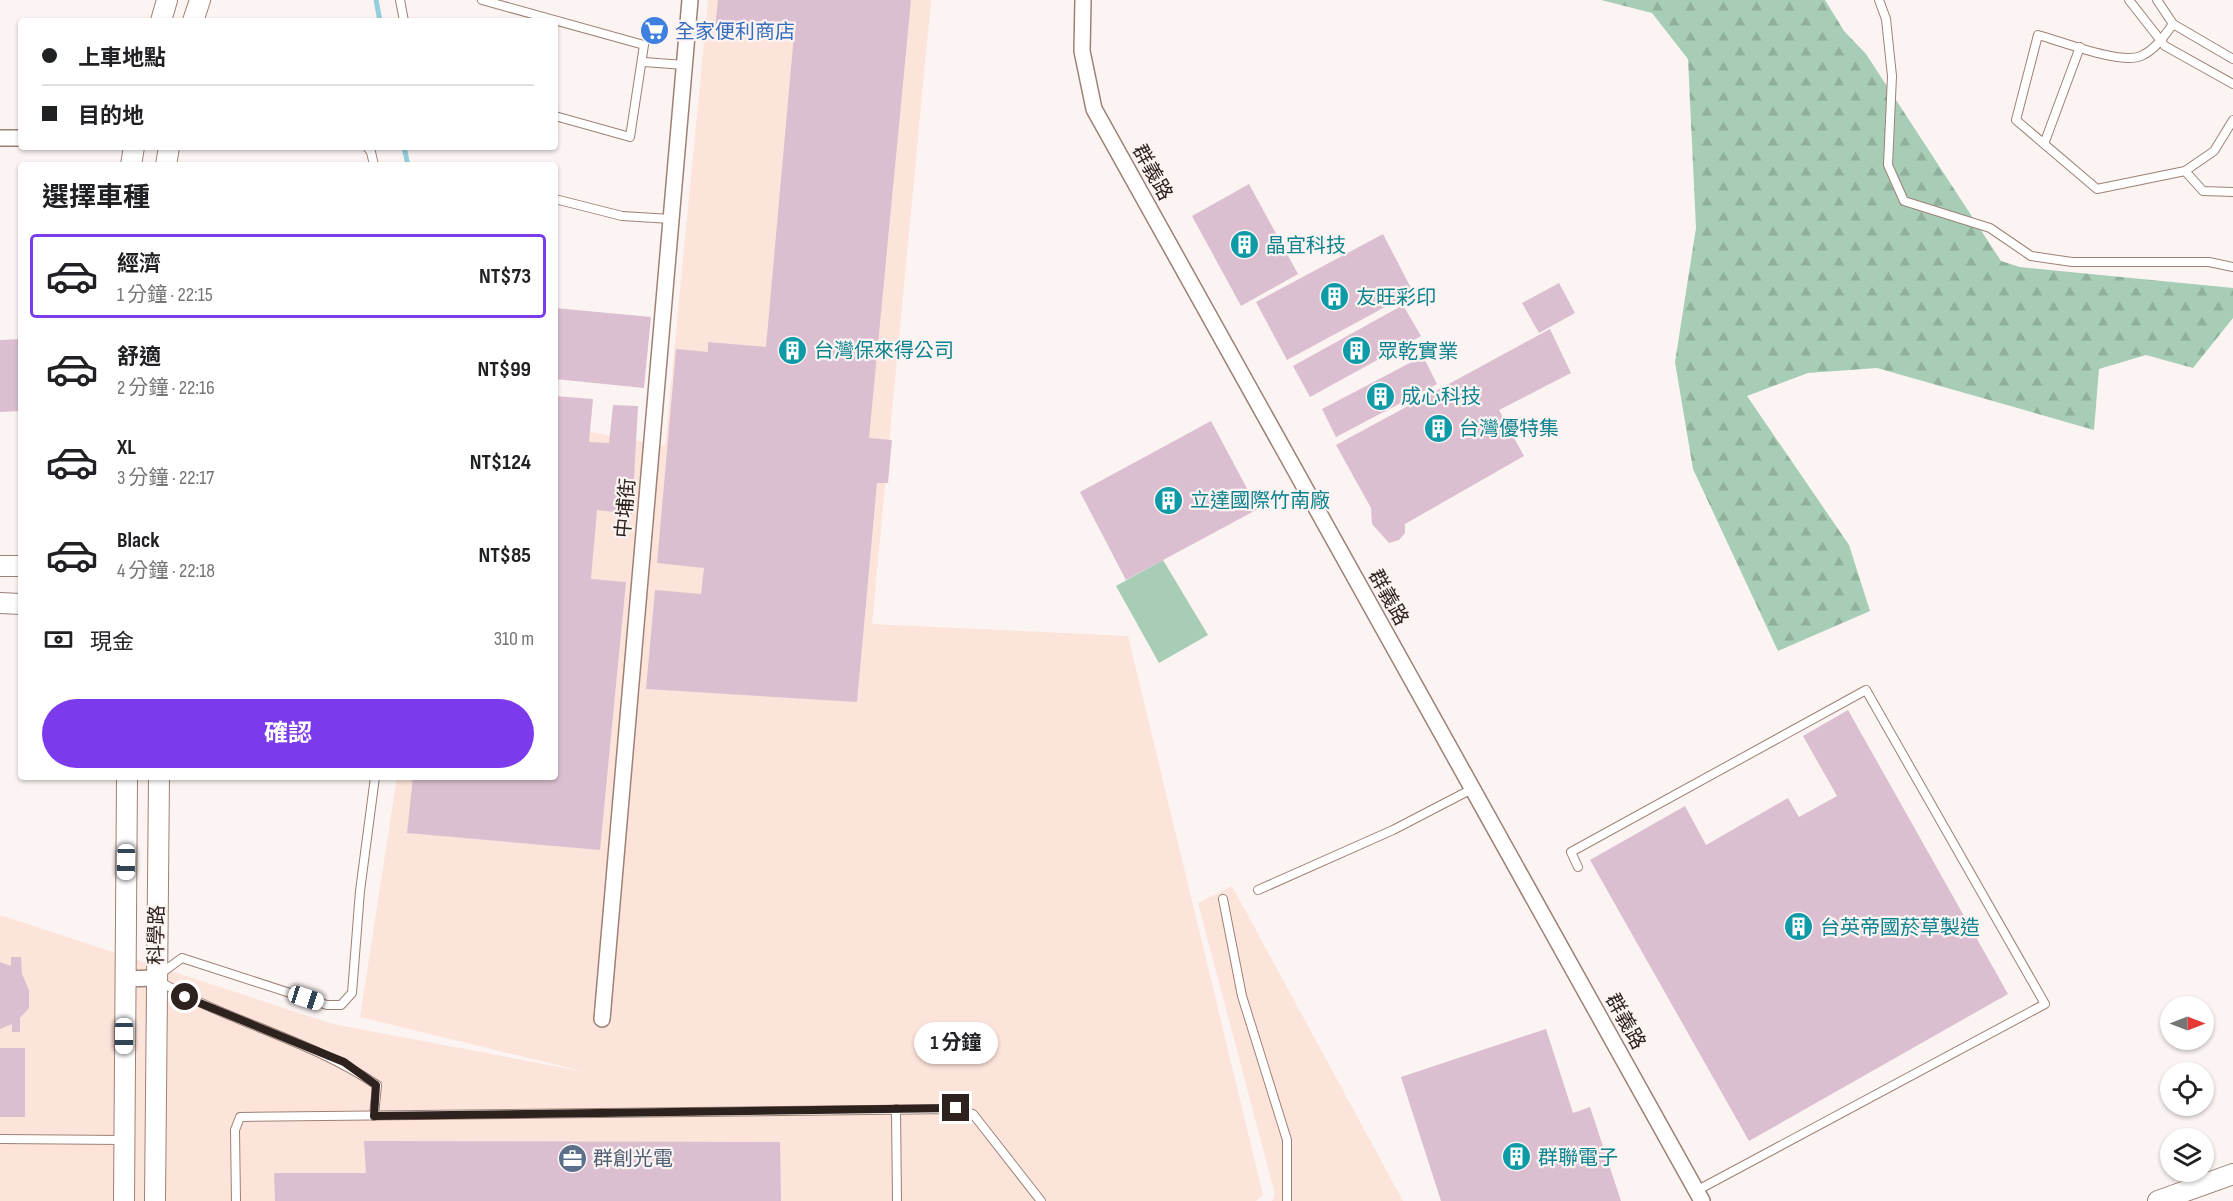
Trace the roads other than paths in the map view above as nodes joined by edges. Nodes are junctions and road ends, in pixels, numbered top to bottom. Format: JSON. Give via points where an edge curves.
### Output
{"nodes":[{"id":1,"x":167,"y":0,"type":"edge"},
{"id":2,"x":200,"y":0,"type":"edge"},
{"id":3,"x":400,"y":0,"type":"edge"},
{"id":4,"x":482,"y":0,"type":"edge"},
{"id":5,"x":690,"y":0,"type":"edge"},
{"id":6,"x":1083,"y":0,"type":"edge"},
{"id":7,"x":1879,"y":0,"type":"edge"},
{"id":8,"x":2129,"y":0,"type":"edge"},
{"id":9,"x":2157,"y":0,"type":"edge"},
{"id":10,"x":162,"y":18,"type":"edge"},
{"id":11,"x":194,"y":18,"type":"edge"},
{"id":12,"x":403,"y":18,"type":"edge"},
{"id":13,"x":547,"y":18,"type":"edge"},
{"id":14,"x":558,"y":21,"type":"edge"},
{"id":15,"x":2173,"y":24,"type":"junction"},
{"id":16,"x":2161,"y":41,"type":"junction"},
{"id":17,"x":2080,"y":47,"type":"junction"},
{"id":18,"x":2233,"y":59,"type":"edge"},
{"id":19,"x":644,"y":62,"type":"junction"},
{"id":20,"x":684,"y":65,"type":"junction"},
{"id":21,"x":2233,"y":84,"type":"edge"},
{"id":22,"x":558,"y":117,"type":"edge"},
{"id":23,"x":2233,"y":120,"type":"edge"},
{"id":24,"x":0,"y":138,"type":"edge"},
{"id":25,"x":18,"y":138,"type":"edge"},
{"id":26,"x":2044,"y":144,"type":"junction"},
{"id":27,"x":2185,"y":171,"type":"junction"},
{"id":28,"x":2233,"y":192,"type":"edge"},
{"id":29,"x":558,"y":200,"type":"edge"},
{"id":30,"x":671,"y":219,"type":"junction"},
{"id":31,"x":2233,"y":267,"type":"edge"},
{"id":32,"x":0,"y":566,"type":"edge"},
{"id":33,"x":18,"y":566,"type":"edge"},
{"id":34,"x":0,"y":603,"type":"edge"},
{"id":35,"x":18,"y":604,"type":"edge"},
{"id":36,"x":127,"y":780,"type":"edge"},
{"id":37,"x":159,"y":780,"type":"edge"},
{"id":38,"x":375,"y":780,"type":"edge"},
{"id":39,"x":1472,"y":789,"type":"junction"},
{"id":40,"x":1578,"y":867,"type":"dead end"},
{"id":41,"x":1258,"y":890,"type":"dead end"},
{"id":42,"x":1223,"y":899,"type":"dead end"},
{"id":43,"x":155,"y":978,"type":"junction"},
{"id":44,"x":124,"y":979,"type":"junction"},
{"id":45,"x":602,"y":1019,"type":"dead end"},
{"id":46,"x":896,"y":1109,"type":"junction"},
{"id":47,"x":374,"y":1116,"type":"junction"},
{"id":48,"x":0,"y":1139,"type":"edge"},
{"id":49,"x":124,"y":1140,"type":"junction"},
{"id":50,"x":2233,"y":1174,"type":"edge"},
{"id":51,"x":1699,"y":1196,"type":"edge"},
{"id":52,"x":124,"y":1201,"type":"edge"},
{"id":53,"x":155,"y":1201,"type":"edge"},
{"id":54,"x":236,"y":1201,"type":"edge"},
{"id":55,"x":897,"y":1201,"type":"edge"},
{"id":56,"x":1041,"y":1201,"type":"edge"},
{"id":57,"x":1287,"y":1201,"type":"edge"},
{"id":58,"x":2158,"y":1201,"type":"edge"}],
"edges":[{"from":1,"to":10,"type":"street"},
{"from":2,"to":11,"type":"street"},
{"from":3,"to":12,"type":"lane"},
{"from":4,"to":13,"type":"lane"},
{"from":5,"to":20,"type":"street","name":"中埔街"},
{"from":6,"to":39,"type":"street","name":"群義路","via":[[1082,51],[1094,109]]},
{"from":7,"to":31,"type":"lane","via":[[1886,19],[1892,76],[1888,165],[1904,201],[1990,228],[2031,256],[2072,262],[2209,262]]},
{"from":8,"to":16,"type":"lane"},
{"from":9,"to":15,"type":"lane"},
{"from":14,"to":19,"type":"lane","via":[[644,45]]},
{"from":15,"to":16,"type":"lane"},
{"from":15,"to":18,"type":"lane"},
{"from":16,"to":17,"type":"lane","via":[[2141,56],[2123,59]]},
{"from":16,"to":21,"type":"lane"},
{"from":17,"to":26,"type":"lane"},
{"from":17,"to":26,"type":"lane","via":[[2038,35],[2016,120]]},
{"from":19,"to":20,"type":"lane"},
{"from":19,"to":22,"type":"lane","via":[[630,137]]},
{"from":20,"to":30,"type":"street","name":"中埔街"},
{"from":23,"to":27,"type":"lane","via":[[2214,151]]},
{"from":24,"to":25,"type":"street"},
{"from":26,"to":27,"type":"lane","via":[[2097,189]]},
{"from":27,"to":28,"type":"lane","via":[[2203,191]]},
{"from":29,"to":30,"type":"lane","via":[[622,216]]},
{"from":30,"to":45,"type":"street","name":"中埔街"},
{"from":32,"to":33,"type":"street"},
{"from":34,"to":35,"type":"street"},
{"from":36,"to":44,"type":"street","name":"科學路"},
{"from":37,"to":43,"type":"street","name":"科學路"},
{"from":38,"to":43,"type":"lane","via":[[352,993],[341,1005],[327,1005],[182,958]]},
{"from":39,"to":41,"type":"lane","via":[[1393,830]]},
{"from":39,"to":51,"type":"street","name":"群義路"},
{"from":40,"to":51,"type":"lane","via":[[1571,852],[1866,690],[2045,1004]]},
{"from":42,"to":57,"type":"lane","via":[[1242,996],[1287,1140]]},
{"from":43,"to":44,"type":"street"},
{"from":43,"to":47,"type":"lane","via":[[185,997],[344,1062],[376,1085]]},
{"from":43,"to":53,"type":"street","name":"科學路"},
{"from":44,"to":49,"type":"street","name":"科學路"},
{"from":46,"to":47,"type":"lane"},
{"from":46,"to":55,"type":"lane"},
{"from":46,"to":56,"type":"lane","via":[[956,1108],[973,1114]]},
{"from":47,"to":54,"type":"lane","via":[[240,1117],[235,1130]]},
{"from":48,"to":49,"type":"lane"},
{"from":49,"to":52,"type":"street","name":"科學路"},
{"from":50,"to":58,"type":"street"}]}
